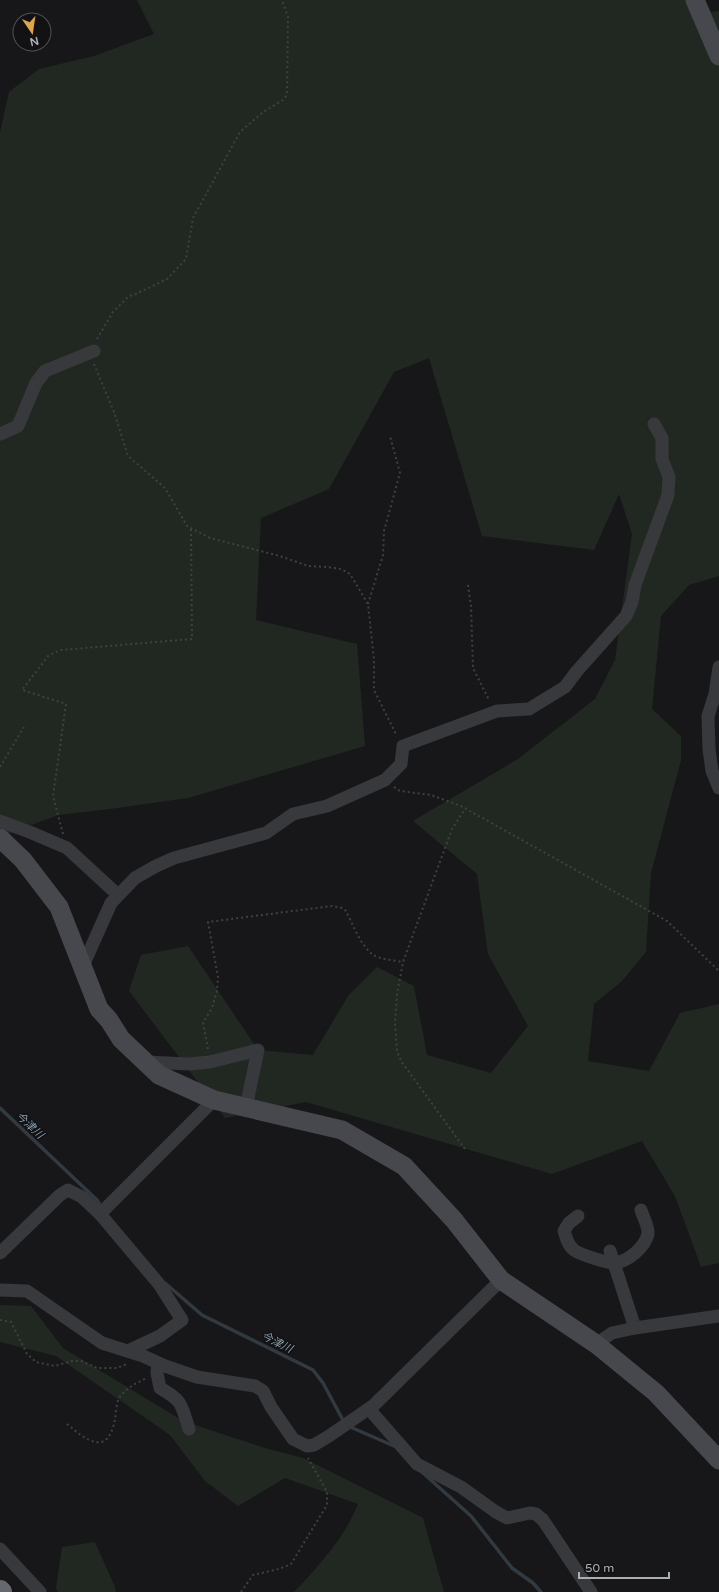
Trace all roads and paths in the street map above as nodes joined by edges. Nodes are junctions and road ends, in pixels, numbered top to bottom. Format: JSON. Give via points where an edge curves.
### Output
{"nodes":[{"id":1,"x":282,"y":0,"type":"edge"},
{"id":2,"x":695,"y":0,"type":"edge"},
{"id":3,"x":719,"y":56,"type":"edge"},
{"id":4,"x":94,"y":351,"type":"junction"},
{"id":5,"x":654,"y":424,"type":"dead end"},
{"id":6,"x":0,"y":434,"type":"edge"},
{"id":7,"x":390,"y":436,"type":"dead end"},
{"id":8,"x":191,"y":529,"type":"junction"},
{"id":9,"x":468,"y":585,"type":"dead end"},
{"id":10,"x":368,"y":604,"type":"junction"},
{"id":11,"x":719,"y":667,"type":"edge"},
{"id":12,"x":497,"y":711,"type":"junction"},
{"id":13,"x":24,"y":727,"type":"dead end"},
{"id":14,"x":403,"y":746,"type":"junction"},
{"id":15,"x":0,"y":767,"type":"edge"},
{"id":16,"x":385,"y":780,"type":"junction"},
{"id":17,"x":719,"y":788,"type":"edge"},
{"id":18,"x":465,"y":809,"type":"junction"},
{"id":19,"x":0,"y":821,"type":"edge"},
{"id":20,"x":0,"y":838,"type":"edge"},
{"id":21,"x":67,"y":848,"type":"junction"},
{"id":22,"x":118,"y":895,"type":"junction"},
{"id":23,"x":403,"y":962,"type":"junction"},
{"id":24,"x":82,"y":968,"type":"junction"},
{"id":25,"x":719,"y":971,"type":"edge"},
{"id":26,"x":146,"y":1062,"type":"junction"},
{"id":27,"x":206,"y":1062,"type":"junction"},
{"id":28,"x":214,"y":1100,"type":"junction"},
{"id":29,"x":246,"y":1107,"type":"junction"},
{"id":30,"x":465,"y":1149,"type":"dead end"},
{"id":31,"x":641,"y":1210,"type":"dead end"},
{"id":32,"x":100,"y":1214,"type":"junction"},
{"id":33,"x":578,"y":1216,"type":"dead end"},
{"id":34,"x":610,"y":1251,"type":"dead end"},
{"id":35,"x":0,"y":1253,"type":"edge"},
{"id":36,"x":614,"y":1263,"type":"junction"},
{"id":37,"x":501,"y":1280,"type":"junction"},
{"id":38,"x":0,"y":1290,"type":"edge"},
{"id":39,"x":719,"y":1316,"type":"edge"},
{"id":40,"x":0,"y":1320,"type":"edge"},
{"id":41,"x":635,"y":1328,"type":"junction"},
{"id":42,"x":596,"y":1344,"type":"junction"},
{"id":43,"x":128,"y":1351,"type":"junction"},
{"id":44,"x":146,"y":1358,"type":"junction"},
{"id":45,"x":158,"y":1368,"type":"junction"},
{"id":46,"x":369,"y":1409,"type":"junction"},
{"id":47,"x":67,"y":1424,"type":"dead end"},
{"id":48,"x":189,"y":1429,"type":"dead end"},
{"id":49,"x":300,"y":1443,"type":"junction"},
{"id":50,"x":719,"y":1460,"type":"edge"},
{"id":51,"x":0,"y":1550,"type":"edge"},
{"id":52,"x":40,"y":1592,"type":"edge"},
{"id":53,"x":241,"y":1592,"type":"edge"},
{"id":54,"x":591,"y":1592,"type":"edge"}],
"edges":[{"from":1,"to":4,"type":"path","via":[[288,17],[287,95],[240,132],[193,218],[186,259],[167,279],[129,296],[113,312],[94,345]]},
{"from":2,"to":3,"type":"street"},
{"from":4,"to":6,"type":"street","via":[[46,371],[36,383],[18,426]]},
{"from":4,"to":8,"type":"path","via":[[96,370],[114,412],[128,456],[165,488],[177,512]]},
{"from":5,"to":12,"type":"street","via":[[662,438],[662,459],[669,477],[668,495],[626,616],[565,687],[529,709]]},
{"from":7,"to":10,"type":"path","via":[[400,474],[384,531],[384,555]]},
{"from":8,"to":10,"type":"path","via":[[210,538],[308,566],[341,569],[350,574]]},
{"from":8,"to":21,"type":"path","via":[[192,639],[61,650],[49,655],[22,690],[66,704],[53,796]]},
{"from":9,"to":12,"type":"path","via":[[472,612],[473,668]]},
{"from":10,"to":14,"type":"path","via":[[374,660],[374,690]]},
{"from":11,"to":17,"type":"street","via":[[715,694],[708,716],[712,771]]},
{"from":12,"to":14,"type":"street"},
{"from":13,"to":15,"type":"path"},
{"from":14,"to":16,"type":"street","via":[[401,764]]},
{"from":16,"to":18,"type":"path","via":[[400,791],[431,795]]},
{"from":16,"to":22,"type":"street","via":[[327,806],[293,814],[266,833],[188,854],[156,866],[135,878]]},
{"from":18,"to":23,"type":"path","via":[[452,829]]},
{"from":18,"to":25,"type":"path","via":[[667,921]]},
{"from":19,"to":21,"type":"street"},
{"from":20,"to":24,"type":"street","via":[[23,860],[59,907]]},
{"from":21,"to":22,"type":"street"},
{"from":22,"to":24,"type":"street","via":[[111,902]]},
{"from":23,"to":27,"type":"path","via":[[373,954],[364,945],[342,908],[332,906],[208,922],[218,977],[214,1002],[203,1023],[208,1051]]},
{"from":23,"to":30,"type":"path","via":[[396,1006],[397,1051],[401,1062]]},
{"from":24,"to":26,"type":"street","via":[[99,1009],[121,1039]]},
{"from":26,"to":27,"type":"street"},
{"from":26,"to":28,"type":"street","via":[[160,1074]]},
{"from":27,"to":29,"type":"street","via":[[258,1050]]},
{"from":28,"to":29,"type":"street"},
{"from":28,"to":32,"type":"street"},
{"from":29,"to":37,"type":"street","via":[[342,1130],[404,1166],[454,1220]]},
{"from":31,"to":36,"type":"street","via":[[648,1232],[644,1245],[632,1255]]},
{"from":32,"to":35,"type":"street","via":[[82,1197],[68,1190]]},
{"from":32,"to":43,"type":"street","via":[[159,1284],[182,1320],[160,1336]]},
{"from":33,"to":36,"type":"street","via":[[569,1222],[564,1231],[573,1250]]},
{"from":34,"to":36,"type":"street"},
{"from":36,"to":41,"type":"street"},
{"from":37,"to":42,"type":"street"},
{"from":37,"to":46,"type":"street"},
{"from":38,"to":43,"type":"street","via":[[27,1291],[102,1343]]},
{"from":39,"to":41,"type":"street"},
{"from":40,"to":44,"type":"path","via":[[11,1322],[27,1354],[36,1362],[55,1366],[82,1361],[97,1368],[117,1368]]},
{"from":41,"to":42,"type":"street","via":[[612,1333]]},
{"from":42,"to":50,"type":"street","via":[[656,1393]]},
{"from":43,"to":44,"type":"street"},
{"from":44,"to":45,"type":"street"},
{"from":45,"to":47,"type":"path","via":[[125,1391],[118,1400],[112,1432],[102,1443],[90,1441]]},
{"from":45,"to":48,"type":"street","via":[[160,1388],[175,1396],[180,1402]]},
{"from":45,"to":49,"type":"street","via":[[255,1386],[263,1391],[293,1439]]},
{"from":46,"to":49,"type":"street","via":[[314,1445]]},
{"from":46,"to":54,"type":"street","via":[[417,1464],[461,1487],[508,1518],[536,1514],[543,1520]]},
{"from":49,"to":53,"type":"path","via":[[327,1492],[327,1505],[291,1564],[279,1570],[253,1575]]},
{"from":51,"to":52,"type":"street"}]}
